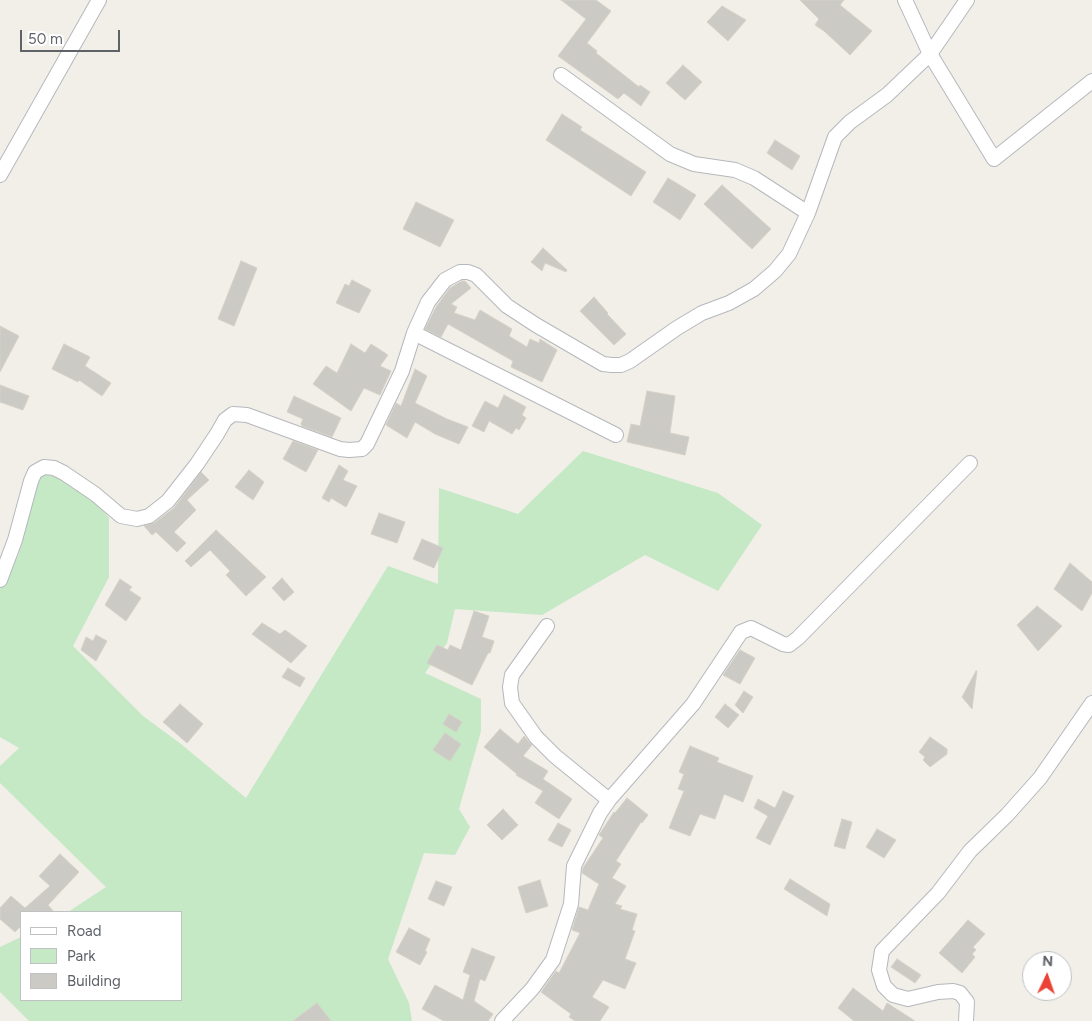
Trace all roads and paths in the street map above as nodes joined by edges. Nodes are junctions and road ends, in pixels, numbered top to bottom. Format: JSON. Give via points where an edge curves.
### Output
{"nodes":[{"id":1,"x":99,"y":0,"type":"edge"},
{"id":2,"x":904,"y":0,"type":"edge"},
{"id":3,"x":967,"y":0,"type":"edge"},
{"id":4,"x":930,"y":54,"type":"junction"},
{"id":5,"x":561,"y":75,"type":"dead end"},
{"id":6,"x":1092,"y":81,"type":"edge"},
{"id":7,"x":0,"y":175,"type":"edge"},
{"id":8,"x":808,"y":213,"type":"junction"},
{"id":9,"x":414,"y":333,"type":"junction"},
{"id":10,"x":616,"y":435,"type":"dead end"},
{"id":11,"x":970,"y":463,"type":"dead end"},
{"id":12,"x":0,"y":580,"type":"edge"},
{"id":13,"x":547,"y":626,"type":"dead end"},
{"id":14,"x":1092,"y":703,"type":"edge"},
{"id":15,"x":609,"y":800,"type":"junction"},
{"id":16,"x":502,"y":1021,"type":"edge"},
{"id":17,"x":966,"y":1021,"type":"edge"}],
"edges":[{"from":1,"to":7,"type":"street"},
{"from":2,"to":4,"type":"street"},
{"from":3,"to":4,"type":"street"},
{"from":4,"to":6,"type":"street","via":[[994,159]]},
{"from":4,"to":8,"type":"street","via":[[835,137]]},
{"from":5,"to":8,"type":"street","via":[[670,154],[694,164],[735,170],[754,178]]},
{"from":8,"to":9,"type":"street","via":[[789,254],[776,271],[754,289],[702,313],[621,365],[603,364],[536,325],[507,306],[476,275],[468,272],[460,272],[445,280],[428,302]]},
{"from":9,"to":10,"type":"street"},
{"from":9,"to":12,"type":"street","via":[[402,371],[367,444],[362,448],[340,449],[247,415],[233,414],[225,420],[168,501],[149,516],[137,519],[121,516],[95,494],[54,468],[44,467],[35,472]]},
{"from":11,"to":15,"type":"street","via":[[789,645],[751,628],[740,632],[693,704]]},
{"from":13,"to":15,"type":"street","via":[[512,675],[512,703],[548,750]]},
{"from":14,"to":17,"type":"street","via":[[1040,778],[882,951],[879,970],[884,986],[893,995],[908,999],[938,992],[960,993],[967,1002]]},
{"from":15,"to":16,"type":"street","via":[[574,866],[571,904],[553,960]]}]}
